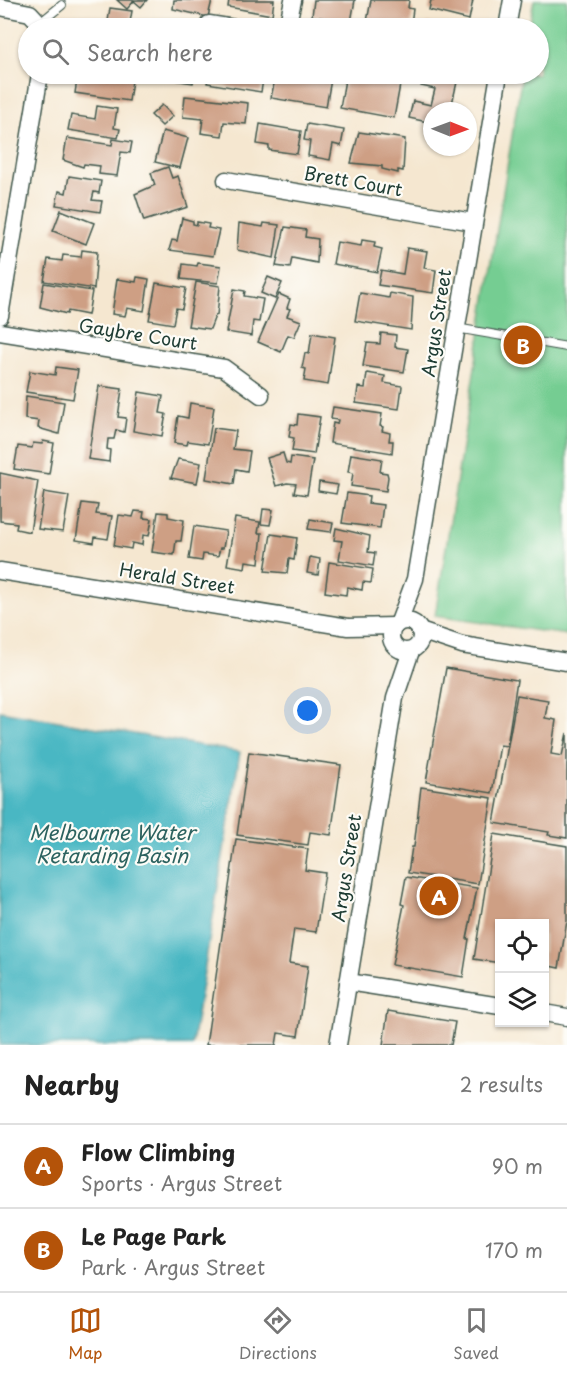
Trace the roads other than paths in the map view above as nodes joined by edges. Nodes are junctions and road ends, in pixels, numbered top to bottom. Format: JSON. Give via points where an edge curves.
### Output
{"nodes":[{"id":1,"x":293,"y":0,"type":"edge"},
{"id":2,"x":512,"y":0,"type":"edge"},
{"id":3,"x":62,"y":5,"type":"dead end"},
{"id":4,"x":0,"y":8,"type":"edge"},
{"id":5,"x":35,"y":18,"type":"edge"},
{"id":6,"x":49,"y":18,"type":"edge"},
{"id":7,"x":289,"y":18,"type":"edge"},
{"id":8,"x":509,"y":18,"type":"edge"},
{"id":9,"x":38,"y":84,"type":"edge"},
{"id":10,"x":497,"y":84,"type":"edge"},
{"id":11,"x":226,"y":180,"type":"dead end"},
{"id":12,"x":473,"y":222,"type":"junction"},
{"id":13,"x":0,"y":316,"type":"edge"},
{"id":14,"x":455,"y":328,"type":"junction"},
{"id":15,"x":0,"y":332,"type":"edge"},
{"id":16,"x":567,"y":347,"type":"edge"},
{"id":17,"x":261,"y":395,"type":"dead end"},
{"id":18,"x":0,"y":571,"type":"edge"},
{"id":19,"x":406,"y":636,"type":"junction"},
{"id":20,"x":567,"y":662,"type":"edge"},
{"id":21,"x":348,"y":982,"type":"junction"},
{"id":22,"x":495,"y":1005,"type":"edge"},
{"id":23,"x":549,"y":1014,"type":"edge"},
{"id":24,"x":567,"y":1017,"type":"edge"},
{"id":25,"x":338,"y":1045,"type":"edge"}],
"edges":[{"from":1,"to":7,"type":"street"},
{"from":2,"to":8,"type":"street"},
{"from":3,"to":6,"type":"lane"},
{"from":4,"to":5,"type":"street","via":[[30,13]]},
{"from":9,"to":13,"type":"street"},
{"from":10,"to":12,"type":"street","name":"Argus Street"},
{"from":11,"to":12,"type":"street","name":"Brett Court"},
{"from":12,"to":14,"type":"street","name":"Argus Street"},
{"from":14,"to":16,"type":"lane"},
{"from":14,"to":19,"type":"street","name":"Argus Street"},
{"from":15,"to":17,"type":"street","name":"Gaybre Court","via":[[224,368]]},
{"from":18,"to":19,"type":"street","name":"Herald Street"},
{"from":19,"to":20,"type":"street","name":"Herald Street"},
{"from":19,"to":21,"type":"street","name":"Argus Street"},
{"from":21,"to":22,"type":"street"},
{"from":21,"to":25,"type":"street","name":"Argus Street"},
{"from":23,"to":24,"type":"street"}]}
